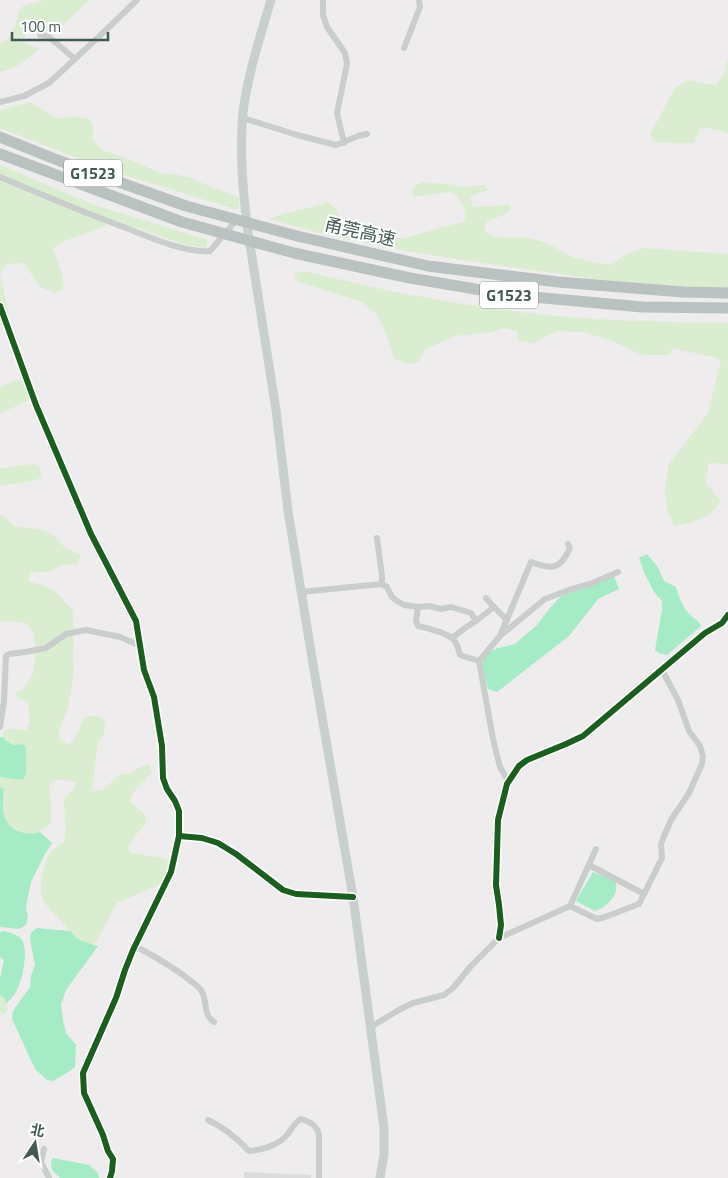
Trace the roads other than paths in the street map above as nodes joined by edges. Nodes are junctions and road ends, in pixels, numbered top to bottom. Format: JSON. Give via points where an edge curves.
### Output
{"nodes":[{"id":1,"x":137,"y":0,"type":"edge"},
{"id":2,"x":271,"y":0,"type":"edge"},
{"id":3,"x":323,"y":0,"type":"edge"},
{"id":4,"x":419,"y":0,"type":"edge"},
{"id":5,"x":40,"y":35,"type":"dead end"},
{"id":6,"x":404,"y":48,"type":"dead end"},
{"id":7,"x":75,"y":59,"type":"junction"},
{"id":8,"x":0,"y":102,"type":"edge"},
{"id":9,"x":243,"y":118,"type":"junction"},
{"id":10,"x":368,"y":134,"type":"dead end"},
{"id":11,"x":0,"y":137,"type":"edge"},
{"id":12,"x":344,"y":143,"type":"junction"},
{"id":13,"x":0,"y":154,"type":"edge"},
{"id":14,"x":0,"y":178,"type":"edge"},
{"id":15,"x":246,"y":209,"type":"junction"},
{"id":16,"x":728,"y":293,"type":"edge"},
{"id":17,"x":0,"y":306,"type":"edge"},
{"id":18,"x":728,"y":308,"type":"edge"},
{"id":19,"x":377,"y":538,"type":"dead end"},
{"id":20,"x":568,"y":544,"type":"dead end"},
{"id":21,"x":618,"y":572,"type":"dead end"},
{"id":22,"x":382,"y":584,"type":"junction"},
{"id":23,"x":301,"y":592,"type":"junction"},
{"id":24,"x":486,"y":598,"type":"dead end"},
{"id":25,"x":418,"y":608,"type":"junction"},
{"id":26,"x":494,"y":608,"type":"junction"},
{"id":27,"x":728,"y":615,"type":"edge"},
{"id":28,"x":507,"y":620,"type":"junction"},
{"id":29,"x":476,"y":621,"type":"junction"},
{"id":30,"x":500,"y":636,"type":"junction"},
{"id":31,"x":452,"y":638,"type":"junction"},
{"id":32,"x":141,"y":646,"type":"junction"},
{"id":33,"x":479,"y":661,"type":"junction"},
{"id":34,"x":662,"y":670,"type":"junction"},
{"id":35,"x":0,"y":727,"type":"edge"},
{"id":36,"x":508,"y":781,"type":"junction"},
{"id":37,"x":179,"y":836,"type":"junction"},
{"id":38,"x":596,"y":849,"type":"dead end"},
{"id":39,"x":589,"y":865,"type":"junction"},
{"id":40,"x":644,"y":894,"type":"junction"},
{"id":41,"x":353,"y":897,"type":"junction"},
{"id":42,"x":570,"y":906,"type":"junction"},
{"id":43,"x":499,"y":938,"type":"junction"},
{"id":44,"x":136,"y":946,"type":"junction"},
{"id":45,"x":214,"y":1022,"type":"dead end"},
{"id":46,"x":371,"y":1027,"type":"junction"},
{"id":47,"x":208,"y":1120,"type":"dead end"},
{"id":48,"x":44,"y":1149,"type":"dead end"},
{"id":49,"x":48,"y":1178,"type":"edge"},
{"id":50,"x":110,"y":1178,"type":"edge"},
{"id":51,"x":319,"y":1178,"type":"edge"},
{"id":52,"x":380,"y":1178,"type":"edge"}],
"edges":[{"from":1,"to":7,"type":"street"},
{"from":2,"to":9,"type":"main road","via":[[253,59]]},
{"from":3,"to":12,"type":"street","via":[[327,27],[345,53],[347,64],[337,114]]},
{"from":4,"to":6,"type":"street","via":[[420,7]]},
{"from":5,"to":7,"type":"street","via":[[48,36]]},
{"from":7,"to":8,"type":"street","via":[[49,83],[24,96]]},
{"from":9,"to":12,"type":"street","via":[[323,142]]},
{"from":9,"to":15,"type":"main road"},
{"from":10,"to":12,"type":"street"},
{"from":11,"to":16,"type":"highway","name":"甬莞高速","number":"G1523","via":[[186,206],[428,266],[558,282]]},
{"from":13,"to":18,"type":"highway","name":"甬莞高速","number":"G1523","via":[[182,222],[294,253],[410,278],[511,295],[642,307]]},
{"from":14,"to":15,"type":"street","via":[[165,243],[204,251],[215,246]]},
{"from":15,"to":23,"type":"main road"},
{"from":17,"to":32,"type":"street","via":[[36,405],[91,534],[136,621]]},
{"from":19,"to":22,"type":"street"},
{"from":20,"to":28,"type":"street","via":[[570,548],[563,561],[551,568],[531,562]]},
{"from":21,"to":30,"type":"street","via":[[545,600]]},
{"from":22,"to":23,"type":"street"},
{"from":22,"to":25,"type":"street","via":[[388,587],[397,601]]},
{"from":23,"to":41,"type":"main road"},
{"from":24,"to":26,"type":"street"},
{"from":25,"to":29,"type":"street","via":[[451,607],[470,613]]},
{"from":25,"to":31,"type":"street","via":[[418,626]]},
{"from":26,"to":28,"type":"street"},
{"from":26,"to":29,"type":"street"},
{"from":27,"to":34,"type":"street"},
{"from":28,"to":30,"type":"street"},
{"from":29,"to":31,"type":"street"},
{"from":30,"to":33,"type":"street"},
{"from":31,"to":33,"type":"street","via":[[460,656]]},
{"from":32,"to":35,"type":"street","via":[[120,637],[86,630],[66,634],[46,648],[9,654],[6,656]]},
{"from":32,"to":37,"type":"street","via":[[144,670],[154,697],[162,746],[163,778],[180,810]]},
{"from":33,"to":36,"type":"street","via":[[493,740],[500,767]]},
{"from":34,"to":36,"type":"street","via":[[583,736],[526,760]]},
{"from":34,"to":40,"type":"street","via":[[703,756],[689,794],[664,836],[662,858]]},
{"from":36,"to":43,"type":"street","via":[[498,820],[496,885],[501,925]]},
{"from":37,"to":41,"type":"street","via":[[218,843],[283,890],[296,894]]},
{"from":37,"to":44,"type":"street","via":[[171,872]]},
{"from":38,"to":39,"type":"street"},
{"from":39,"to":40,"type":"street"},
{"from":39,"to":42,"type":"street"},
{"from":40,"to":42,"type":"street","via":[[639,904],[597,919]]},
{"from":41,"to":46,"type":"main road"},
{"from":42,"to":43,"type":"street"},
{"from":43,"to":46,"type":"street","via":[[444,995],[397,1011]]},
{"from":44,"to":45,"type":"street","via":[[196,984],[203,992],[206,1009]]},
{"from":44,"to":50,"type":"street","via":[[83,1073],[84,1093],[113,1159]]},
{"from":46,"to":52,"type":"main road","via":[[384,1128]]},
{"from":47,"to":51,"type":"street","via":[[236,1137],[250,1152],[277,1143],[301,1119],[310,1122],[318,1129],[319,1135]]},
{"from":48,"to":49,"type":"street","via":[[41,1162]]}]}
